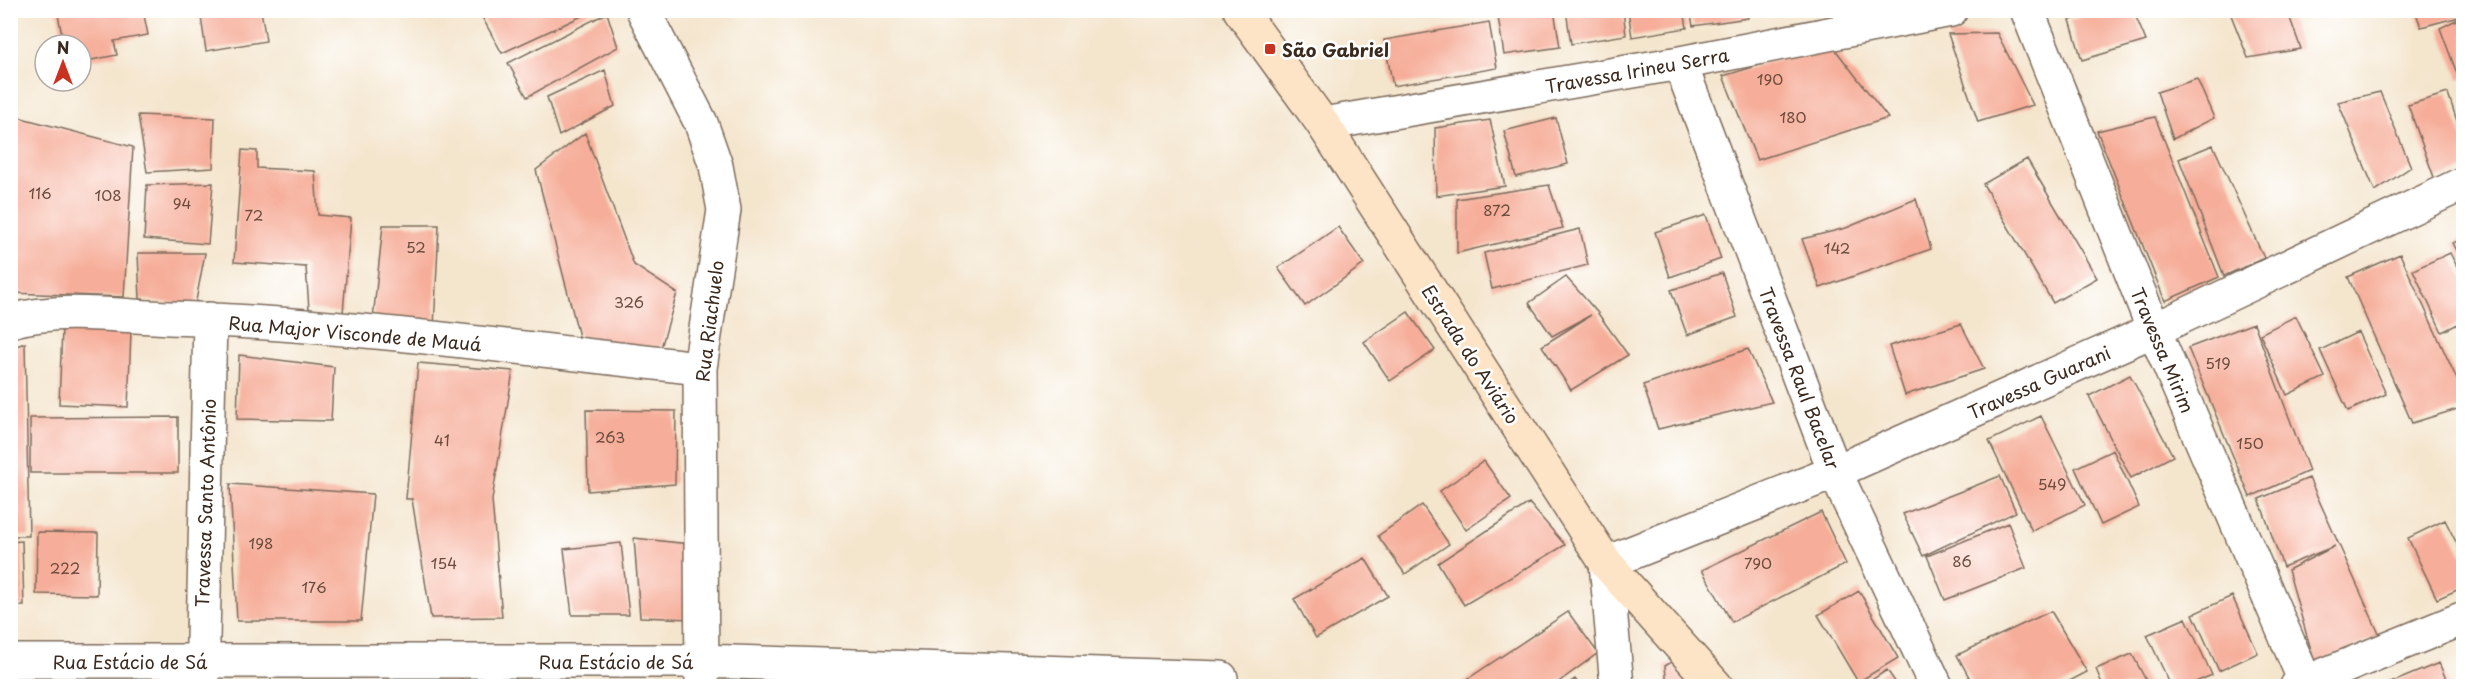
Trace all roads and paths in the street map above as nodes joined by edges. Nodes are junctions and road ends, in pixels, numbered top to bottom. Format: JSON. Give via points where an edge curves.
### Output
{"nodes":[{"id":1,"x":643,"y":10,"type":"edge"},
{"id":2,"x":1240,"y":10,"type":"edge"},
{"id":3,"x":1951,"y":10,"type":"edge"},
{"id":4,"x":2027,"y":10,"type":"edge"},
{"id":5,"x":1680,"y":63,"type":"junction"},
{"id":6,"x":1323,"y":124,"type":"junction"},
{"id":7,"x":2463,"y":183,"type":"edge"},
{"id":8,"x":210,"y":319,"type":"junction"},
{"id":9,"x":10,"y":321,"type":"edge"},
{"id":10,"x":2154,"y":330,"type":"junction"},
{"id":11,"x":700,"y":368,"type":"junction"},
{"id":12,"x":1835,"y":472,"type":"junction"},
{"id":13,"x":1606,"y":563,"type":"junction"},
{"id":14,"x":2463,"y":618,"type":"edge"},
{"id":15,"x":10,"y":661,"type":"edge"},
{"id":16,"x":201,"y":674,"type":"edge"},
{"id":17,"x":702,"y":674,"type":"edge"},
{"id":18,"x":1221,"y":678,"type":"dead end"},
{"id":19,"x":2303,"y":685,"type":"edge"},
{"id":20,"x":1617,"y":687,"type":"edge"},
{"id":21,"x":1716,"y":687,"type":"edge"},
{"id":22,"x":1936,"y":687,"type":"edge"}],
"edges":[{"from":1,"to":11,"type":"street","name":"Rua Riachuelo","via":[[701,123],[716,166],[724,210]]},
{"from":2,"to":6,"type":"street","name":"Estrada do Aviário"},
{"from":3,"to":5,"type":"street","name":"Travessa Irineu Serra"},
{"from":4,"to":10,"type":"street","name":"Travessa Mirim"},
{"from":5,"to":6,"type":"street","name":"Travessa Irineu Serra"},
{"from":5,"to":12,"type":"street","name":"Travessa Raul Bacelar"},
{"from":6,"to":13,"type":"street","name":"Estrada do Aviário"},
{"from":7,"to":10,"type":"street","name":"Travessa Guarani"},
{"from":8,"to":9,"type":"street","name":"Rua Major Visconde de Mauá","via":[[62,314]]},
{"from":8,"to":11,"type":"street","name":"Rua Major Visconde de Mauá"},
{"from":8,"to":16,"type":"street","name":"Travessa Santo Antônio"},
{"from":10,"to":12,"type":"street","name":"Travessa Guarani"},
{"from":10,"to":19,"type":"street","name":"Travessa Mirim"},
{"from":11,"to":17,"type":"street","name":"Rua Riachuelo"},
{"from":12,"to":13,"type":"street","name":"Travessa Guarani"},
{"from":12,"to":22,"type":"street","name":"Travessa Raul Bacelar"},
{"from":13,"to":20,"type":"street"},
{"from":13,"to":21,"type":"street","name":"Estrada do Aviário"},
{"from":14,"to":19,"type":"street"},
{"from":15,"to":16,"type":"street","name":"Rua Estácio de Sá"},
{"from":16,"to":17,"type":"street","name":"Rua Estácio de Sá"},
{"from":17,"to":18,"type":"street","name":"Rua Estácio de Sá"}]}
